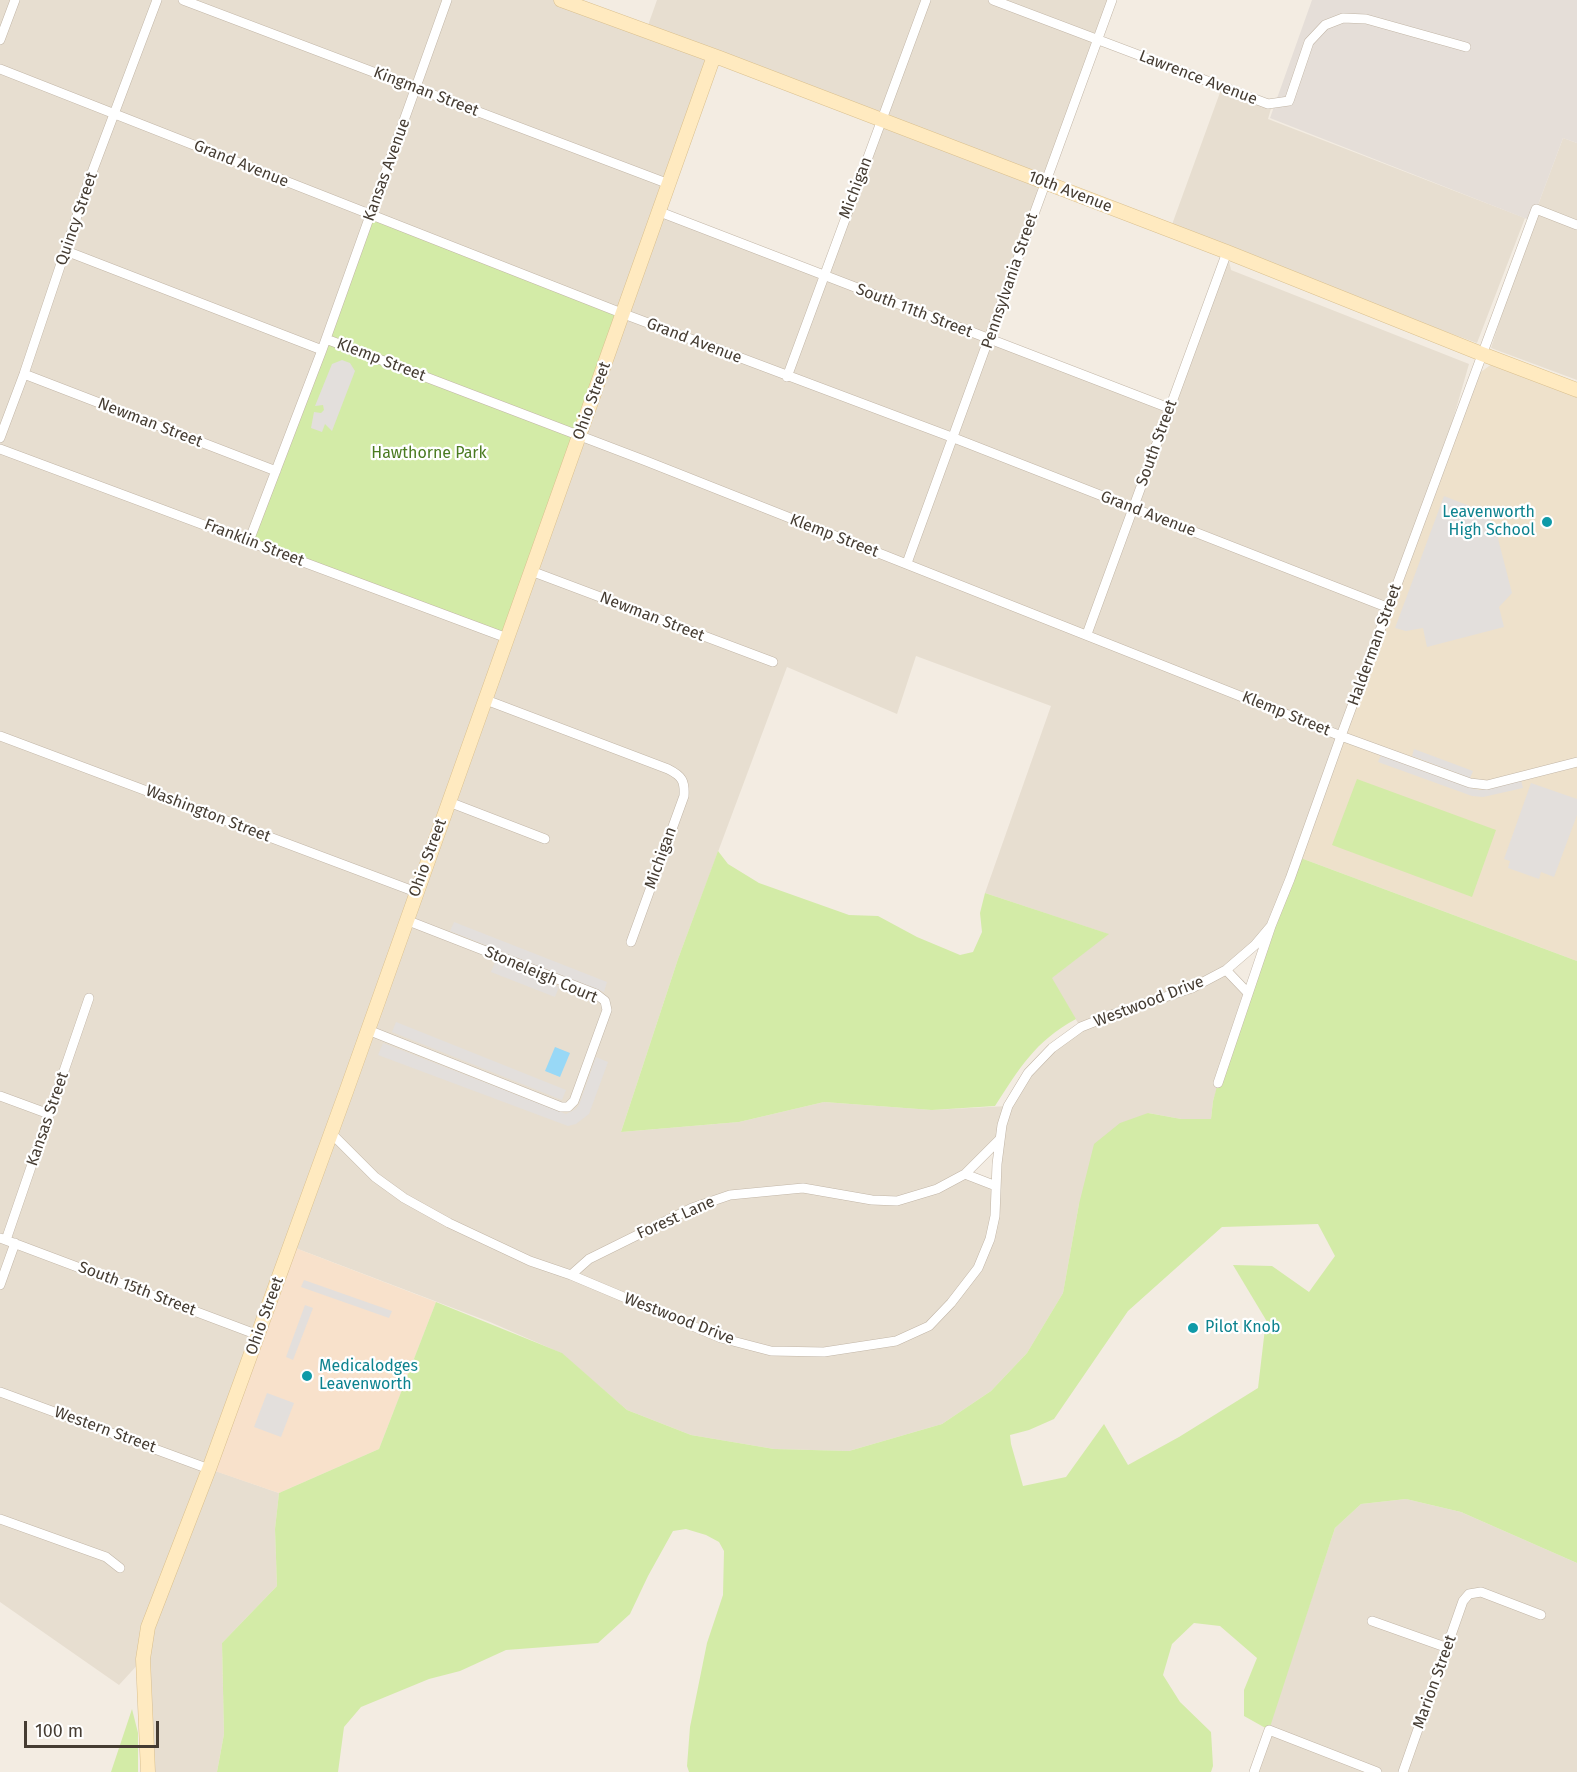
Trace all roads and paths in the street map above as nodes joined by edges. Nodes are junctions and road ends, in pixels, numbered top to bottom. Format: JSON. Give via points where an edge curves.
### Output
{"nodes":[{"id":1,"x":15,"y":0,"type":"edge"},
{"id":2,"x":157,"y":0,"type":"edge"},
{"id":3,"x":183,"y":0,"type":"edge"},
{"id":4,"x":447,"y":0,"type":"edge"},
{"id":5,"x":561,"y":0,"type":"edge"},
{"id":6,"x":926,"y":0,"type":"edge"},
{"id":7,"x":993,"y":0,"type":"edge"},
{"id":8,"x":1112,"y":0,"type":"edge"},
{"id":9,"x":0,"y":40,"type":"edge"},
{"id":10,"x":1098,"y":40,"type":"junction"},
{"id":11,"x":1466,"y":47,"type":"dead end"},
{"id":12,"x":714,"y":56,"type":"junction"},
{"id":13,"x":0,"y":69,"type":"edge"},
{"id":14,"x":416,"y":88,"type":"junction"},
{"id":15,"x":115,"y":114,"type":"junction"},
{"id":16,"x":882,"y":121,"type":"junction"},
{"id":17,"x":1045,"y":182,"type":"junction"},
{"id":18,"x":669,"y":184,"type":"junction"},
{"id":19,"x":660,"y":212,"type":"junction"},
{"id":20,"x":371,"y":216,"type":"junction"},
{"id":21,"x":1577,"y":225,"type":"edge"},
{"id":22,"x":66,"y":251,"type":"junction"},
{"id":23,"x":1227,"y":252,"type":"junction"},
{"id":24,"x":823,"y":276,"type":"junction"},
{"id":25,"x":624,"y":314,"type":"junction"},
{"id":26,"x":326,"y":339,"type":"junction"},
{"id":27,"x":989,"y":340,"type":"junction"},
{"id":28,"x":322,"y":350,"type":"junction"},
{"id":29,"x":1482,"y":354,"type":"junction"},
{"id":30,"x":24,"y":374,"type":"junction"},
{"id":31,"x":787,"y":377,"type":"junction"},
{"id":32,"x":1577,"y":390,"type":"edge"},
{"id":33,"x":1170,"y":408,"type":"junction"},
{"id":34,"x":579,"y":436,"type":"junction"},
{"id":35,"x":0,"y":438,"type":"edge"},
{"id":36,"x":954,"y":438,"type":"junction"},
{"id":37,"x":0,"y":448,"type":"edge"},
{"id":38,"x":276,"y":471,"type":"junction"},
{"id":39,"x":1134,"y":508,"type":"junction"},
{"id":40,"x":249,"y":541,"type":"junction"},
{"id":41,"x":907,"y":563,"type":"junction"},
{"id":42,"x":531,"y":571,"type":"junction"},
{"id":43,"x":1389,"y":608,"type":"junction"},
{"id":44,"x":1087,"y":634,"type":"junction"},
{"id":45,"x":507,"y":638,"type":"junction"},
{"id":46,"x":773,"y":662,"type":"dead end"},
{"id":47,"x":486,"y":700,"type":"junction"},
{"id":48,"x":0,"y":736,"type":"edge"},
{"id":49,"x":1341,"y":736,"type":"junction"},
{"id":50,"x":1577,"y":762,"type":"edge"},
{"id":51,"x":449,"y":802,"type":"junction"},
{"id":52,"x":545,"y":839,"type":"dead end"},
{"id":53,"x":416,"y":892,"type":"junction"},
{"id":54,"x":406,"y":920,"type":"junction"},
{"id":55,"x":1271,"y":926,"type":"junction"},
{"id":56,"x":632,"y":942,"type":"dead end"},
{"id":57,"x":1226,"y":970,"type":"junction"},
{"id":58,"x":1248,"y":993,"type":"junction"},
{"id":59,"x":89,"y":998,"type":"dead end"},
{"id":60,"x":368,"y":1030,"type":"junction"},
{"id":61,"x":1218,"y":1083,"type":"dead end"},
{"id":62,"x":0,"y":1096,"type":"edge"},
{"id":63,"x":49,"y":1114,"type":"junction"},
{"id":64,"x":332,"y":1133,"type":"junction"},
{"id":65,"x":999,"y":1140,"type":"junction"},
{"id":66,"x":965,"y":1174,"type":"junction"},
{"id":67,"x":996,"y":1186,"type":"junction"},
{"id":68,"x":7,"y":1240,"type":"edge"},
{"id":69,"x":571,"y":1275,"type":"junction"},
{"id":70,"x":0,"y":1285,"type":"edge"},
{"id":71,"x":258,"y":1335,"type":"junction"},
{"id":72,"x":0,"y":1392,"type":"edge"},
{"id":73,"x":210,"y":1469,"type":"junction"},
{"id":74,"x":0,"y":1519,"type":"edge"},
{"id":75,"x":120,"y":1568,"type":"dead end"},
{"id":76,"x":1541,"y":1615,"type":"dead end"},
{"id":77,"x":1372,"y":1621,"type":"dead end"},
{"id":78,"x":1448,"y":1648,"type":"junction"},
{"id":79,"x":148,"y":1772,"type":"edge"},
{"id":80,"x":1254,"y":1772,"type":"edge"},
{"id":81,"x":1377,"y":1772,"type":"edge"},
{"id":82,"x":1403,"y":1772,"type":"edge"}],
"edges":[{"from":1,"to":9,"type":"street"},
{"from":2,"to":15,"type":"street","name":"Quincy Street"},
{"from":3,"to":14,"type":"street","name":"Kingman Street"},
{"from":4,"to":14,"type":"street","name":"Kansas Avenue"},
{"from":5,"to":12,"type":"street","name":"10th Avenue"},
{"from":6,"to":16,"type":"street","name":"Michigan"},
{"from":7,"to":10,"type":"street","name":"Lawrence Avenue"},
{"from":8,"to":10,"type":"street","name":"Pennsylvania Street"},
{"from":10,"to":11,"type":"street","name":"Lawrence Avenue","via":[[1268,104],[1289,101],[1309,42],[1325,25],[1343,18],[1365,19]]},
{"from":10,"to":17,"type":"street","name":"Pennsylvania Street"},
{"from":12,"to":16,"type":"street","name":"10th Avenue"},
{"from":12,"to":18,"type":"street","name":"Ohio Street"},
{"from":13,"to":15,"type":"street","name":"Grand Avenue"},
{"from":14,"to":18,"type":"street","name":"Kingman Street"},
{"from":14,"to":20,"type":"street","name":"Kansas Avenue"},
{"from":15,"to":20,"type":"street","name":"Grand Avenue"},
{"from":15,"to":22,"type":"street","name":"Quincy Street"},
{"from":16,"to":17,"type":"street","name":"10th Avenue"},
{"from":16,"to":24,"type":"street","name":"Michigan"},
{"from":17,"to":23,"type":"street","name":"10th Avenue"},
{"from":17,"to":27,"type":"street","name":"Pennsylvania Street"},
{"from":18,"to":19,"type":"street","name":"Ohio Street"},
{"from":19,"to":24,"type":"street","name":"South 11th Street"},
{"from":19,"to":25,"type":"street","name":"Ohio Street"},
{"from":20,"to":25,"type":"street","name":"Grand Avenue"},
{"from":20,"to":26,"type":"street","name":"Kansas Avenue"},
{"from":21,"to":29,"type":"street","name":"Halderman Street","via":[[1536,209]]},
{"from":22,"to":28,"type":"street","name":"Klemp Street"},
{"from":22,"to":30,"type":"street","name":"Quincy Street"},
{"from":23,"to":29,"type":"street","name":"10th Avenue"},
{"from":23,"to":33,"type":"street","name":"South Street"},
{"from":24,"to":27,"type":"street","name":"South 11th Street"},
{"from":24,"to":31,"type":"street","name":"Michigan"},
{"from":25,"to":31,"type":"street","name":"Grand Avenue"},
{"from":25,"to":34,"type":"street","name":"Ohio Street"},
{"from":26,"to":28,"type":"street"},
{"from":26,"to":34,"type":"street","name":"Klemp Street"},
{"from":27,"to":33,"type":"street","name":"South 11th Street"},
{"from":27,"to":36,"type":"street","name":"Pennsylvania Street"},
{"from":28,"to":38,"type":"street"},
{"from":29,"to":32,"type":"street","name":"10th Avenue"},
{"from":29,"to":43,"type":"street","name":"Halderman Street"},
{"from":30,"to":35,"type":"street","name":"Quincy Street"},
{"from":30,"to":38,"type":"street","name":"Newman Street"},
{"from":31,"to":36,"type":"street","name":"Grand Avenue"},
{"from":33,"to":39,"type":"street","name":"South Street"},
{"from":34,"to":41,"type":"street","name":"Klemp Street"},
{"from":34,"to":42,"type":"street","name":"Ohio Street"},
{"from":36,"to":39,"type":"street","name":"Grand Avenue"},
{"from":36,"to":41,"type":"street","name":"Pennsylvania Street"},
{"from":37,"to":40,"type":"street","name":"Franklin Street"},
{"from":38,"to":40,"type":"street"},
{"from":39,"to":43,"type":"street","name":"Grand Avenue"},
{"from":39,"to":44,"type":"street","name":"South Street"},
{"from":40,"to":45,"type":"street","name":"Franklin Street"},
{"from":41,"to":44,"type":"street","name":"Klemp Street"},
{"from":42,"to":45,"type":"street","name":"Ohio Street"},
{"from":42,"to":46,"type":"street","name":"Newman Street"},
{"from":43,"to":49,"type":"street","name":"Halderman Street"},
{"from":44,"to":49,"type":"street","name":"Klemp Street"},
{"from":45,"to":47,"type":"street","name":"Ohio Street"},
{"from":47,"to":51,"type":"street","name":"Ohio Street"},
{"from":47,"to":56,"type":"street","name":"Michigan","via":[[679,775],[685,786],[684,796]]},
{"from":48,"to":53,"type":"street","name":"Washington Street"},
{"from":49,"to":50,"type":"street","via":[[1487,786]]},
{"from":49,"to":55,"type":"street","name":"Halderman Street"},
{"from":51,"to":52,"type":"street"},
{"from":51,"to":53,"type":"street","name":"Ohio Street"},
{"from":53,"to":54,"type":"street","name":"Ohio Street"},
{"from":54,"to":60,"type":"street","name":"Ohio Street"},
{"from":54,"to":60,"type":"street","name":"Stoneleigh Court","via":[[596,994],[607,1010],[574,1101],[568,1107]]},
{"from":55,"to":57,"type":"street","name":"Westwood Drive"},
{"from":55,"to":58,"type":"street","name":"Halderman Street"},
{"from":57,"to":58,"type":"street"},
{"from":57,"to":65,"type":"street","name":"Westwood Drive","via":[[1192,988],[1081,1028],[1052,1047],[1028,1073],[1008,1106]]},
{"from":58,"to":61,"type":"street","name":"Halderman Street"},
{"from":59,"to":63,"type":"street","name":"Kansas Street"},
{"from":60,"to":64,"type":"street","name":"Ohio Street"},
{"from":62,"to":63,"type":"street"},
{"from":63,"to":68,"type":"street","name":"Kansas Street"},
{"from":64,"to":69,"type":"street","name":"Westwood Drive","via":[[375,1177],[405,1198],[530,1261]]},
{"from":64,"to":71,"type":"street","name":"Ohio Street"},
{"from":65,"to":66,"type":"street","name":"Forest Lane"},
{"from":65,"to":67,"type":"street","name":"Westwood Drive"},
{"from":66,"to":67,"type":"street"},
{"from":66,"to":69,"type":"street","name":"Forest Lane","via":[[937,1190],[897,1201],[803,1188],[730,1195],[692,1208],[589,1258]]},
{"from":67,"to":69,"type":"street","name":"Westwood Drive","via":[[990,1239],[978,1268],[928,1326],[896,1341],[824,1352],[771,1351],[722,1338]]},
{"from":68,"to":70,"type":"street","name":"Kansas Street"},
{"from":68,"to":71,"type":"street","name":"South 15th Street"},
{"from":71,"to":73,"type":"street","name":"Ohio Street"},
{"from":72,"to":73,"type":"street","name":"Western Street"},
{"from":73,"to":79,"type":"street","name":"Ohio Street","via":[[148,1627],[143,1659]]},
{"from":74,"to":75,"type":"street","via":[[106,1557]]},
{"from":76,"to":78,"type":"street","name":"Marion Street","via":[[1481,1592],[1469,1594],[1463,1601]]},
{"from":77,"to":78,"type":"street"},
{"from":78,"to":82,"type":"street","name":"Marion Street"},
{"from":80,"to":81,"type":"street","via":[[1269,1730]]}]}
